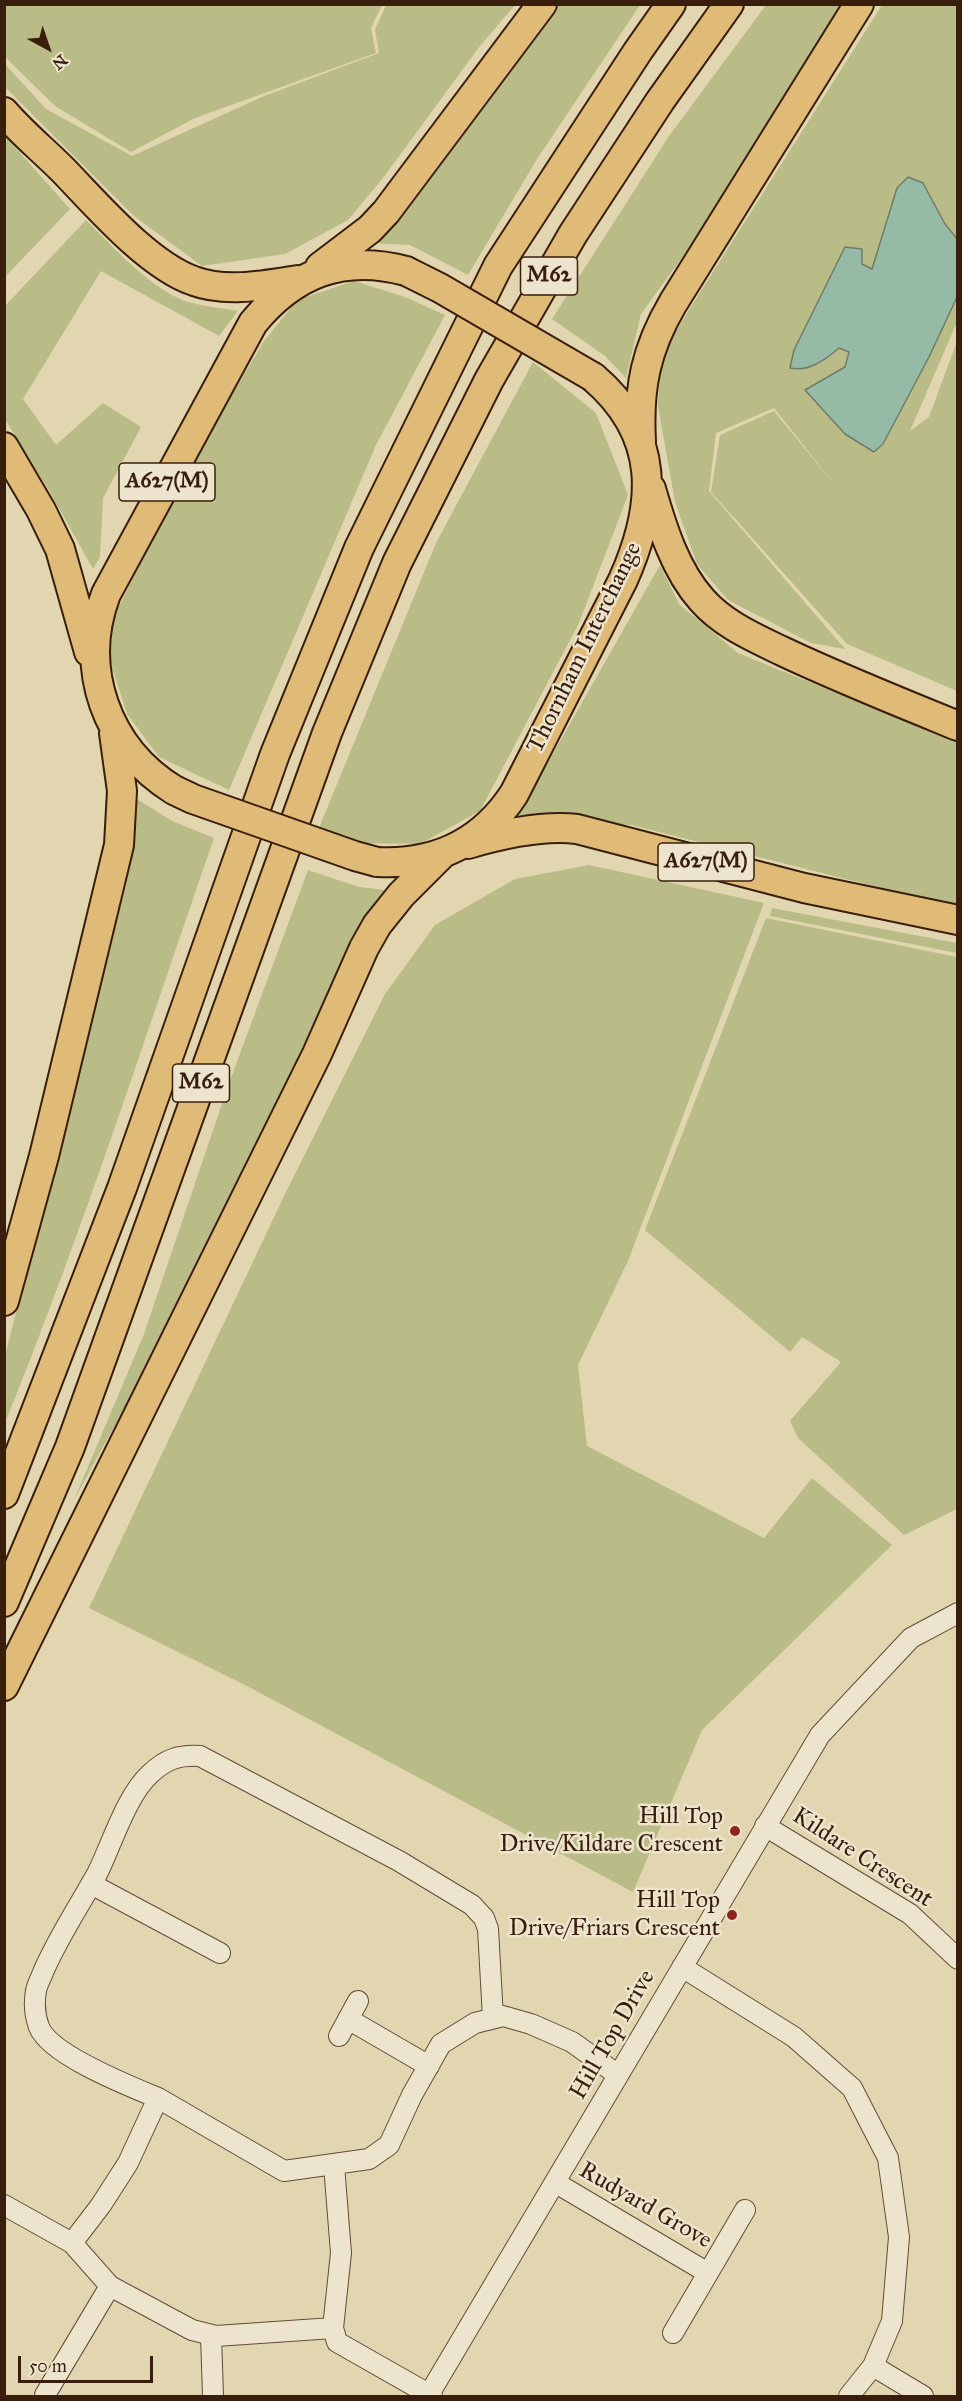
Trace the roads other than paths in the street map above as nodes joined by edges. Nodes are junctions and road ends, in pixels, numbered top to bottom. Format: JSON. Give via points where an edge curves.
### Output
{"nodes":[{"id":1,"x":542,"y":4,"type":"edge"},
{"id":2,"x":671,"y":4,"type":"edge"},
{"id":3,"x":729,"y":4,"type":"edge"},
{"id":4,"x":859,"y":4,"type":"edge"},
{"id":5,"x":4,"y":112,"type":"edge"},
{"id":6,"x":305,"y":278,"type":"junction"},
{"id":7,"x":641,"y":442,"type":"junction"},
{"id":8,"x":4,"y":447,"type":"edge"},
{"id":9,"x":648,"y":478,"type":"junction"},
{"id":10,"x":96,"y":674,"type":"junction"},
{"id":11,"x":957,"y":726,"type":"edge"},
{"id":12,"x":113,"y":727,"type":"junction"},
{"id":13,"x":449,"y":851,"type":"junction"},
{"id":14,"x":957,"y":920,"type":"edge"},
{"id":15,"x":4,"y":1301,"type":"edge"},
{"id":16,"x":4,"y":1494,"type":"edge"},
{"id":17,"x":4,"y":1602,"type":"edge"},
{"id":18,"x":957,"y":1613,"type":"edge"},
{"id":19,"x":4,"y":1686,"type":"edge"},
{"id":20,"x":765,"y":1826,"type":"junction"},
{"id":21,"x":91,"y":1884,"type":"junction"},
{"id":22,"x":220,"y":1953,"type":"dead end"},
{"id":23,"x":957,"y":1959,"type":"edge"},
{"id":24,"x":682,"y":1967,"type":"junction"},
{"id":25,"x":358,"y":2001,"type":"dead end"},
{"id":26,"x":493,"y":2019,"type":"junction"},
{"id":27,"x":429,"y":2066,"type":"junction"},
{"id":28,"x":618,"y":2075,"type":"junction"},
{"id":29,"x":158,"y":2098,"type":"junction"},
{"id":30,"x":334,"y":2165,"type":"junction"},
{"id":31,"x":556,"y":2183,"type":"junction"},
{"id":32,"x":4,"y":2205,"type":"edge"},
{"id":33,"x":745,"y":2210,"type":"dead end"},
{"id":34,"x":72,"y":2243,"type":"junction"},
{"id":35,"x":708,"y":2273,"type":"junction"},
{"id":36,"x":110,"y":2286,"type":"junction"},
{"id":37,"x":673,"y":2333,"type":"dead end"},
{"id":38,"x":211,"y":2335,"type":"junction"},
{"id":39,"x":335,"y":2335,"type":"junction"},
{"id":40,"x":873,"y":2367,"type":"junction"},
{"id":41,"x":45,"y":2395,"type":"dead end"},
{"id":42,"x":429,"y":2396,"type":"edge"},
{"id":43,"x":213,"y":2397,"type":"edge"},
{"id":44,"x":849,"y":2397,"type":"edge"},
{"id":45,"x":923,"y":2397,"type":"edge"}],
"edges":[{"from":1,"to":6,"type":"highway","via":[[386,212],[362,236]]},
{"from":2,"to":16,"type":"highway","number":"M62","via":[[498,266],[359,548],[274,754],[122,1188]]},
{"from":3,"to":17,"type":"highway","number":"M62","via":[[573,234],[489,380],[397,563],[327,733],[70,1447]]},
{"from":4,"to":7,"type":"highway","via":[[656,335],[644,368],[639,415]]},
{"from":5,"to":6,"type":"highway","number":"A627(M)","via":[[124,231],[166,266],[212,286]]},
{"from":6,"to":7,"type":"highway","name":"Thornham Interchange","number":"A627(M)","bridge":true,"via":[[347,265],[380,266],[406,272],[440,288],[593,377],[619,405]]},
{"from":6,"to":10,"type":"highway","name":"Thornham Interchange","number":"A627(M)","via":[[276,298],[253,323],[113,580],[98,620]]},
{"from":7,"to":9,"type":"highway","name":"Thornham Interchange","number":"A627(M)"},
{"from":8,"to":10,"type":"highway","number":"A627(M)","via":[[60,549]]},
{"from":9,"to":11,"type":"highway","number":"A627(M)","via":[[660,522],[678,562],[689,584],[714,612],[797,658]]},
{"from":9,"to":13,"type":"highway","name":"Thornham Interchange","number":"A627(M)","via":[[645,512],[633,557],[514,794],[487,827]]},
{"from":10,"to":12,"type":"highway","name":"Thornham Interchange","number":"A627(M)"},
{"from":12,"to":13,"type":"highway","name":"Thornham Interchange","number":"A627(M)","bridge":true,"via":[[138,762],[158,780],[193,799],[377,862],[403,862]]},
{"from":12,"to":15,"type":"highway","via":[[122,791],[119,844],[44,1156]]},
{"from":13,"to":14,"type":"highway","number":"A627(M)","via":[[542,830],[577,829],[804,888]]},
{"from":13,"to":19,"type":"highway","via":[[388,909],[364,948],[312,1065]]},
{"from":18,"to":20,"type":"street","name":"Hill Top Drive","via":[[911,1638],[820,1735]]},
{"from":20,"to":23,"type":"street","name":"Kildare Crescent","via":[[910,1914]]},
{"from":20,"to":24,"type":"street","name":"Hill Top Drive"},
{"from":21,"to":22,"type":"street"},
{"from":21,"to":26,"type":"street","via":[[133,1797],[148,1775],[182,1755],[200,1756],[399,1861],[472,1905],[488,1929]]},
{"from":21,"to":29,"type":"street","via":[[57,1940],[36,1990],[35,2013],[40,2029],[50,2043],[77,2060]]},
{"from":24,"to":28,"type":"street","name":"Hill Top Drive"},
{"from":24,"to":40,"type":"street","via":[[794,2037],[852,2088],[888,2158],[899,2236],[892,2321]]},
{"from":25,"to":27,"type":"street","via":[[343,2028]]},
{"from":26,"to":27,"type":"street","via":[[475,2023],[441,2044]]},
{"from":26,"to":28,"type":"street","via":[[503,2016],[531,2024],[572,2042]]},
{"from":27,"to":30,"type":"street","via":[[389,2145],[369,2159]]},
{"from":28,"to":31,"type":"street","name":"Hill Top Drive"},
{"from":29,"to":30,"type":"street","via":[[284,2171]]},
{"from":29,"to":34,"type":"street","via":[[128,2163]]},
{"from":30,"to":39,"type":"street","via":[[340,2253]]},
{"from":31,"to":35,"type":"street","name":"Rudyard Grove"},
{"from":31,"to":42,"type":"street","name":"Hill Top Drive"},
{"from":32,"to":34,"type":"street"},
{"from":33,"to":35,"type":"street"},
{"from":34,"to":36,"type":"street"},
{"from":35,"to":37,"type":"street"},
{"from":36,"to":38,"type":"street","via":[[192,2330]]},
{"from":36,"to":41,"type":"street"},
{"from":38,"to":39,"type":"street"},
{"from":38,"to":43,"type":"street"},
{"from":39,"to":42,"type":"street"},
{"from":40,"to":44,"type":"street"},
{"from":40,"to":45,"type":"street"}]}
